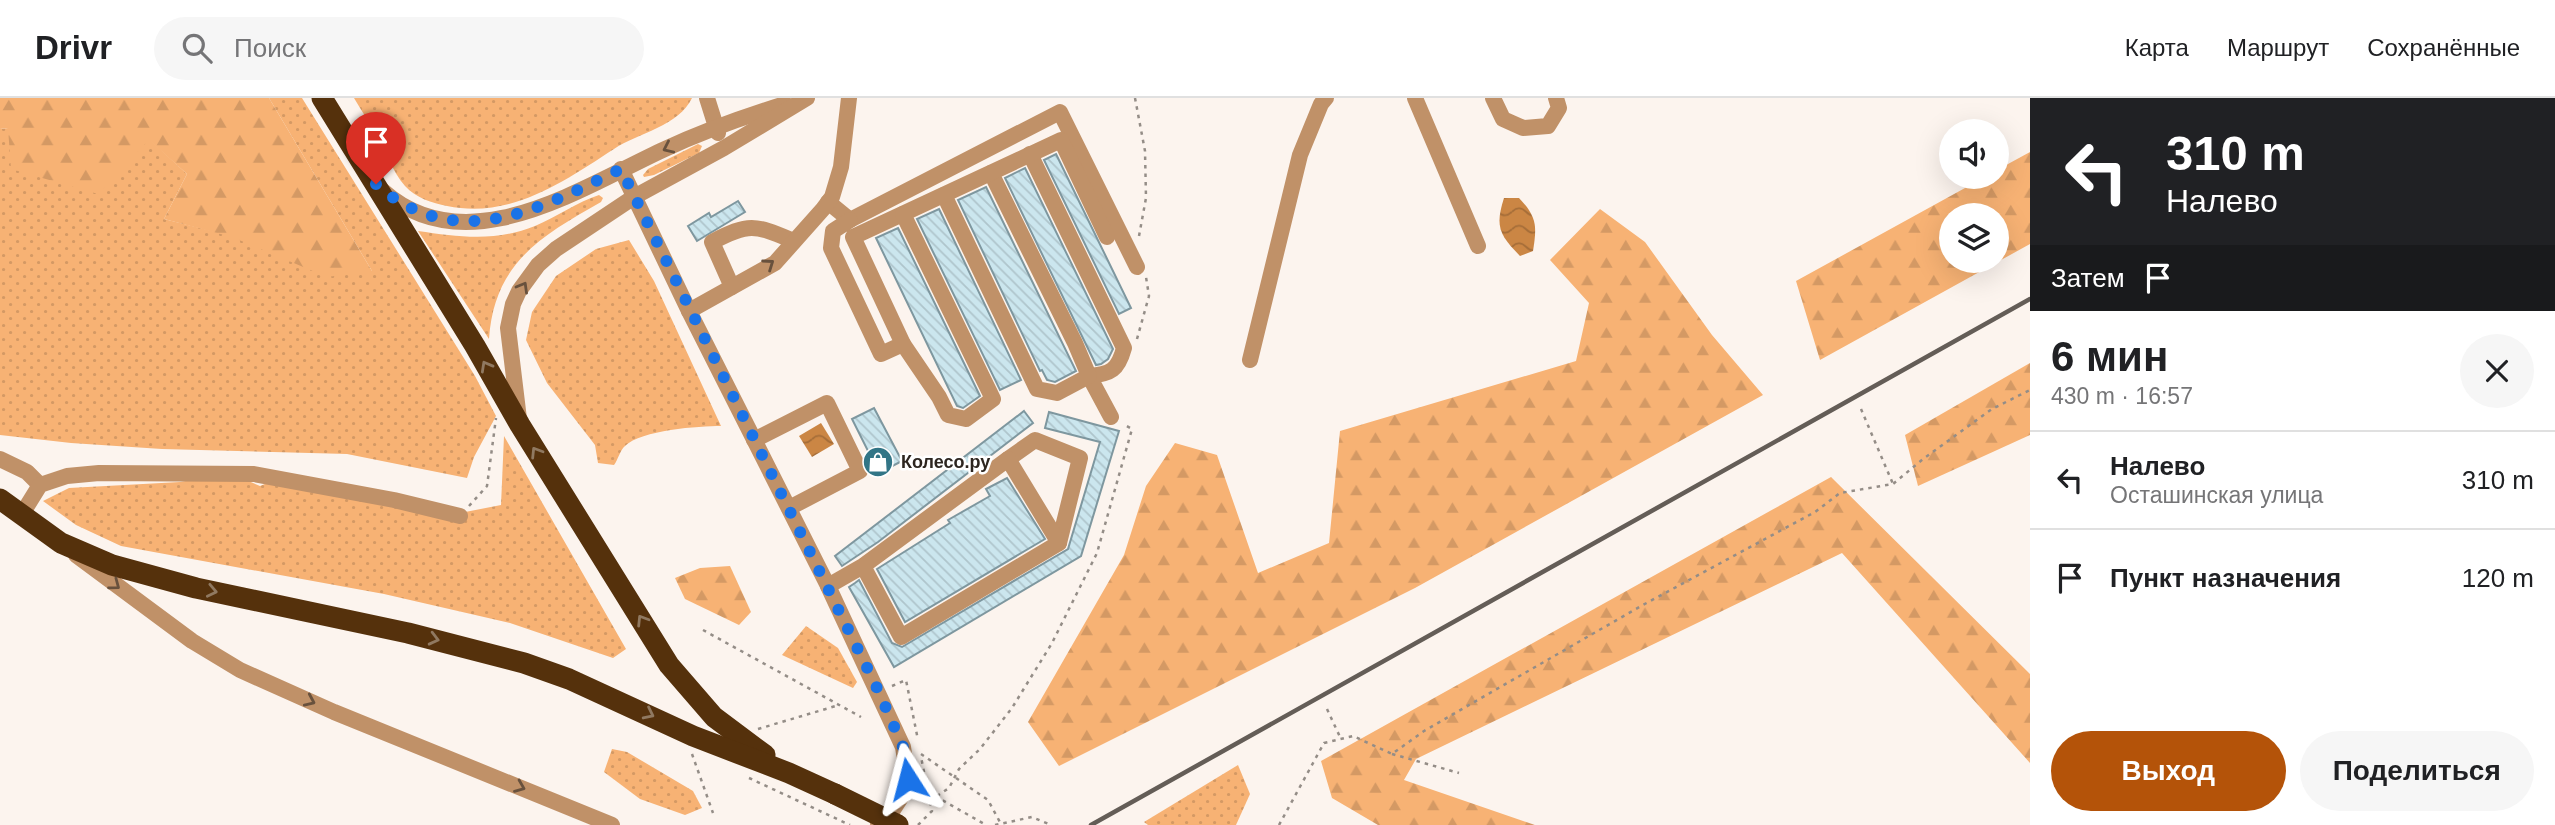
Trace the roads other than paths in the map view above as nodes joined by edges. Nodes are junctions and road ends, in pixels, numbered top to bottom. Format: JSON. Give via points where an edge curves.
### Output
{"nodes":[{"id":1,"x":321,"y":98,"type":"edge"},
{"id":2,"x":706,"y":98,"type":"edge"},
{"id":3,"x":806,"y":98,"type":"edge"},
{"id":4,"x":849,"y":98,"type":"edge"},
{"id":5,"x":1326,"y":98,"type":"edge"},
{"id":6,"x":1415,"y":98,"type":"edge"},
{"id":7,"x":1493,"y":98,"type":"edge"},
{"id":8,"x":1556,"y":98,"type":"edge"},
{"id":9,"x":715,"y":126,"type":"junction"},
{"id":10,"x":724,"y":148,"type":"junction"},
{"id":11,"x":1031,"y":154,"type":"junction"},
{"id":12,"x":362,"y":166,"type":"junction"},
{"id":13,"x":621,"y":169,"type":"junction"},
{"id":14,"x":991,"y":173,"type":"junction"},
{"id":15,"x":944,"y":195,"type":"junction"},
{"id":16,"x":634,"y":197,"type":"junction"},
{"id":17,"x":828,"y":202,"type":"junction"},
{"id":18,"x":903,"y":214,"type":"junction"},
{"id":19,"x":850,"y":220,"type":"junction"},
{"id":20,"x":1107,"y":237,"type":"dead end"},
{"id":21,"x":794,"y":241,"type":"junction"},
{"id":22,"x":1478,"y":246,"type":"dead end"},
{"id":23,"x":1137,"y":267,"type":"dead end"},
{"id":24,"x":732,"y":287,"type":"junction"},
{"id":25,"x":689,"y":311,"type":"junction"},
{"id":26,"x":903,"y":344,"type":"junction"},
{"id":27,"x":1250,"y":360,"type":"dead end"},
{"id":28,"x":1089,"y":376,"type":"junction"},
{"id":29,"x":1111,"y":417,"type":"dead end"},
{"id":30,"x":520,"y":425,"type":"junction"},
{"id":31,"x":754,"y":440,"type":"junction"},
{"id":32,"x":0,"y":459,"type":"edge"},
{"id":33,"x":1008,"y":459,"type":"junction"},
{"id":34,"x":40,"y":485,"type":"junction"},
{"id":35,"x":0,"y":499,"type":"edge"},
{"id":36,"x":789,"y":508,"type":"junction"},
{"id":37,"x":22,"y":514,"type":"junction"},
{"id":38,"x":460,"y":516,"type":"road end"},
{"id":39,"x":1059,"y":543,"type":"junction"},
{"id":40,"x":61,"y":544,"type":"junction"},
{"id":41,"x":863,"y":566,"type":"junction"},
{"id":42,"x":828,"y":586,"type":"junction"},
{"id":43,"x":789,"y":773,"type":"junction"},
{"id":44,"x":612,"y":825,"type":"edge"},
{"id":45,"x":876,"y":825,"type":"edge"},
{"id":46,"x":898,"y":825,"type":"edge"}],
"edges":[{"from":1,"to":12,"type":"highway"},
{"from":2,"to":9,"type":"street"},
{"from":3,"to":9,"type":"street"},
{"from":3,"to":10,"type":"street"},
{"from":4,"to":17,"type":"street","via":[[841,167]]},
{"from":5,"to":27,"type":"street","via":[[1300,155]]},
{"from":6,"to":22,"type":"street"},
{"from":7,"to":8,"type":"street","via":[[1503,119],[1523,128],[1548,125],[1559,108]]},
{"from":9,"to":10,"type":"street"},
{"from":9,"to":13,"type":"street","one_way":true},
{"from":10,"to":16,"type":"street"},
{"from":11,"to":14,"type":"street"},
{"from":11,"to":20,"type":"street","via":[[1061,140]]},
{"from":11,"to":28,"type":"street","via":[[1124,348],[1120,362],[1107,374]]},
{"from":12,"to":13,"type":"street","via":[[401,204],[433,217],[463,221],[497,220],[533,210]]},
{"from":30,"to":12,"type":"highway","one_way":true},
{"from":13,"to":16,"type":"street"},
{"from":14,"to":15,"type":"street"},
{"from":14,"to":28,"type":"street"},
{"from":15,"to":18,"type":"street"},
{"from":15,"to":28,"type":"street","via":[[1037,390],[1056,393]]},
{"from":16,"to":25,"type":"street"},
{"from":30,"to":16,"type":"street","one_way":true,"via":[[508,328],[519,291],[556,249]]},
{"from":17,"to":19,"type":"street"},
{"from":17,"to":21,"type":"street"},
{"from":18,"to":26,"type":"street","via":[[853,237]]},
{"from":18,"to":26,"type":"street","via":[[993,399],[966,419],[948,415]]},
{"from":19,"to":23,"type":"street","via":[[1060,112]]},
{"from":19,"to":26,"type":"street","via":[[833,231],[831,248],[880,354]]},
{"from":24,"to":21,"type":"street","one_way":true,"via":[[775,263]]},
{"from":21,"to":24,"type":"street","via":[[760,226],[737,229],[712,242]]},
{"from":24,"to":25,"type":"street"},
{"from":25,"to":31,"type":"street"},
{"from":28,"to":29,"type":"street"},
{"from":43,"to":30,"type":"highway","one_way":true,"via":[[714,717],[682,681]]},
{"from":31,"to":36,"type":"street"},
{"from":31,"to":36,"type":"street","via":[[827,403],[859,471]]},
{"from":32,"to":34,"type":"street","via":[[27,472]]},
{"from":33,"to":39,"type":"street"},
{"from":33,"to":39,"type":"street","via":[[1035,440],[1080,458]]},
{"from":33,"to":41,"type":"street"},
{"from":34,"to":37,"type":"street"},
{"from":34,"to":38,"type":"street","via":[[99,472],[254,474]]},
{"from":35,"to":37,"type":"highway"},
{"from":36,"to":42,"type":"street"},
{"from":37,"to":40,"type":"highway"},
{"from":39,"to":41,"type":"street","via":[[901,637]]},
{"from":40,"to":43,"type":"highway","one_way":true,"via":[[146,575],[524,663]]},
{"from":40,"to":44,"type":"street","one_way":true,"via":[[192,641],[240,670]]},
{"from":41,"to":42,"type":"street"},
{"from":42,"to":45,"type":"street","via":[[903,747],[908,779],[904,793]]},
{"from":43,"to":46,"type":"highway","bridge":true}]}
